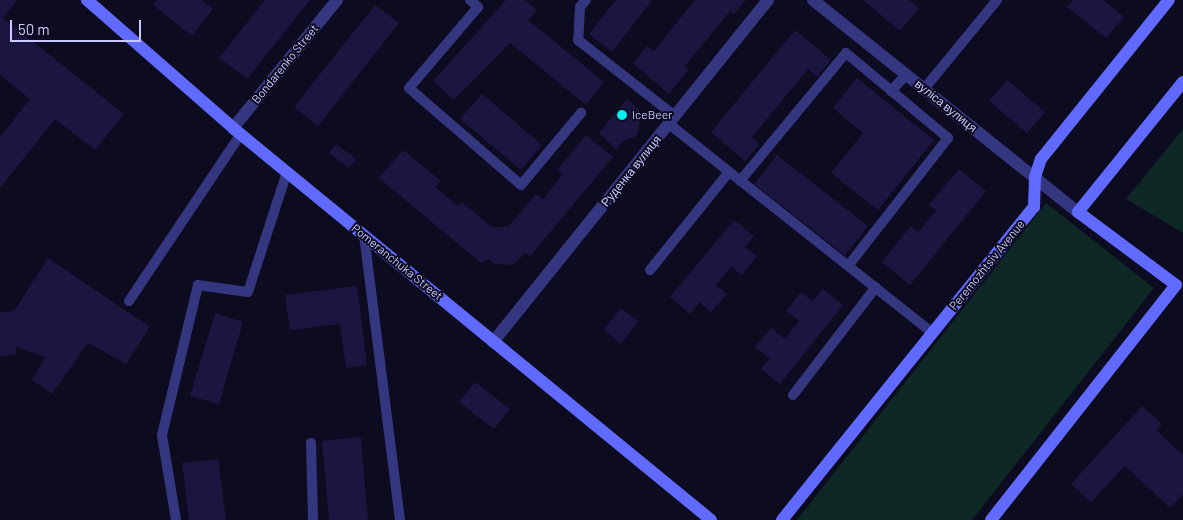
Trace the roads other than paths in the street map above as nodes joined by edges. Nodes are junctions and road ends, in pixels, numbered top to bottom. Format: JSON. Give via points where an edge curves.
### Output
{"nodes":[{"id":1,"x":87,"y":0,"type":"edge"},
{"id":2,"x":337,"y":0,"type":"edge"},
{"id":3,"x":470,"y":0,"type":"edge"},
{"id":4,"x":586,"y":0,"type":"edge"},
{"id":5,"x":768,"y":0,"type":"edge"},
{"id":6,"x":813,"y":0,"type":"edge"},
{"id":7,"x":997,"y":0,"type":"edge"},
{"id":8,"x":1169,"y":0,"type":"edge"},
{"id":9,"x":906,"y":75,"type":"junction"},
{"id":10,"x":1183,"y":82,"type":"edge"},
{"id":11,"x":924,"y":89,"type":"junction"},
{"id":12,"x":891,"y":91,"type":"junction"},
{"id":13,"x":581,"y":113,"type":"dead end"},
{"id":14,"x":672,"y":120,"type":"junction"},
{"id":15,"x":237,"y":131,"type":"junction"},
{"id":16,"x":287,"y":172,"type":"junction"},
{"id":17,"x":729,"y":172,"type":"junction"},
{"id":18,"x":1035,"y":177,"type":"junction"},
{"id":19,"x":740,"y":181,"type":"junction"},
{"id":20,"x":1078,"y":212,"type":"junction"},
{"id":21,"x":364,"y":236,"type":"junction"},
{"id":22,"x":848,"y":266,"type":"junction"},
{"id":23,"x":650,"y":270,"type":"dead end"},
{"id":24,"x":1180,"y":286,"type":"edge"},
{"id":25,"x":876,"y":287,"type":"junction"},
{"id":26,"x":129,"y":301,"type":"dead end"},
{"id":27,"x":933,"y":332,"type":"junction"},
{"id":28,"x":493,"y":342,"type":"junction"},
{"id":29,"x":793,"y":394,"type":"dead end"},
{"id":30,"x":311,"y":443,"type":"dead end"},
{"id":31,"x":176,"y":520,"type":"edge"},
{"id":32,"x":313,"y":520,"type":"edge"},
{"id":33,"x":400,"y":520,"type":"edge"},
{"id":34,"x":711,"y":520,"type":"edge"},
{"id":35,"x":782,"y":520,"type":"edge"},
{"id":36,"x":991,"y":520,"type":"edge"}],
"edges":[{"from":1,"to":15,"type":"street","name":"Pomeranchuka Street"},
{"from":2,"to":15,"type":"street","name":"Bondarenko Street"},
{"from":3,"to":13,"type":"lane","via":[[478,7],[410,88],[521,185]]},
{"from":4,"to":14,"type":"lane","via":[[580,7],[578,40]]},
{"from":5,"to":14,"type":"street","name":"Руденка вулиця"},
{"from":6,"to":9,"type":"street","name":"вуліса вулиця"},
{"from":7,"to":11,"type":"lane"},
{"from":8,"to":18,"type":"street","name":"Peremozhtsiv Avenue","via":[[1040,159]]},
{"from":9,"to":11,"type":"street","name":"вуліса вулиця"},
{"from":9,"to":12,"type":"lane"},
{"from":10,"to":20,"type":"street"},
{"from":11,"to":18,"type":"street","name":"вуліса вулиця"},
{"from":12,"to":19,"type":"lane","via":[[846,53]]},
{"from":12,"to":22,"type":"lane","via":[[948,138]]},
{"from":14,"to":17,"type":"lane"},
{"from":14,"to":28,"type":"street","name":"Руденка вулиця"},
{"from":15,"to":16,"type":"street","name":"Pomeranchuka Street"},
{"from":15,"to":26,"type":"lane"},
{"from":16,"to":21,"type":"street","name":"Pomeranchuka Street"},
{"from":16,"to":31,"type":"lane","via":[[248,292],[198,285],[162,435]]},
{"from":17,"to":19,"type":"lane"},
{"from":17,"to":23,"type":"lane"},
{"from":18,"to":20,"type":"street","name":"вуліса вулиця"},
{"from":18,"to":27,"type":"street","name":"Peremozhtsiv Avenue","via":[[1034,207]]},
{"from":19,"to":22,"type":"lane"},
{"from":20,"to":24,"type":"street"},
{"from":21,"to":28,"type":"street","name":"Pomeranchuka Street"},
{"from":21,"to":33,"type":"lane"},
{"from":22,"to":25,"type":"lane"},
{"from":24,"to":36,"type":"street"},
{"from":25,"to":27,"type":"lane"},
{"from":25,"to":29,"type":"lane"},
{"from":27,"to":35,"type":"street","name":"Peremozhtsiv Avenue"},
{"from":28,"to":34,"type":"street","name":"Pomeranchuka Street"},
{"from":30,"to":32,"type":"lane"}]}
